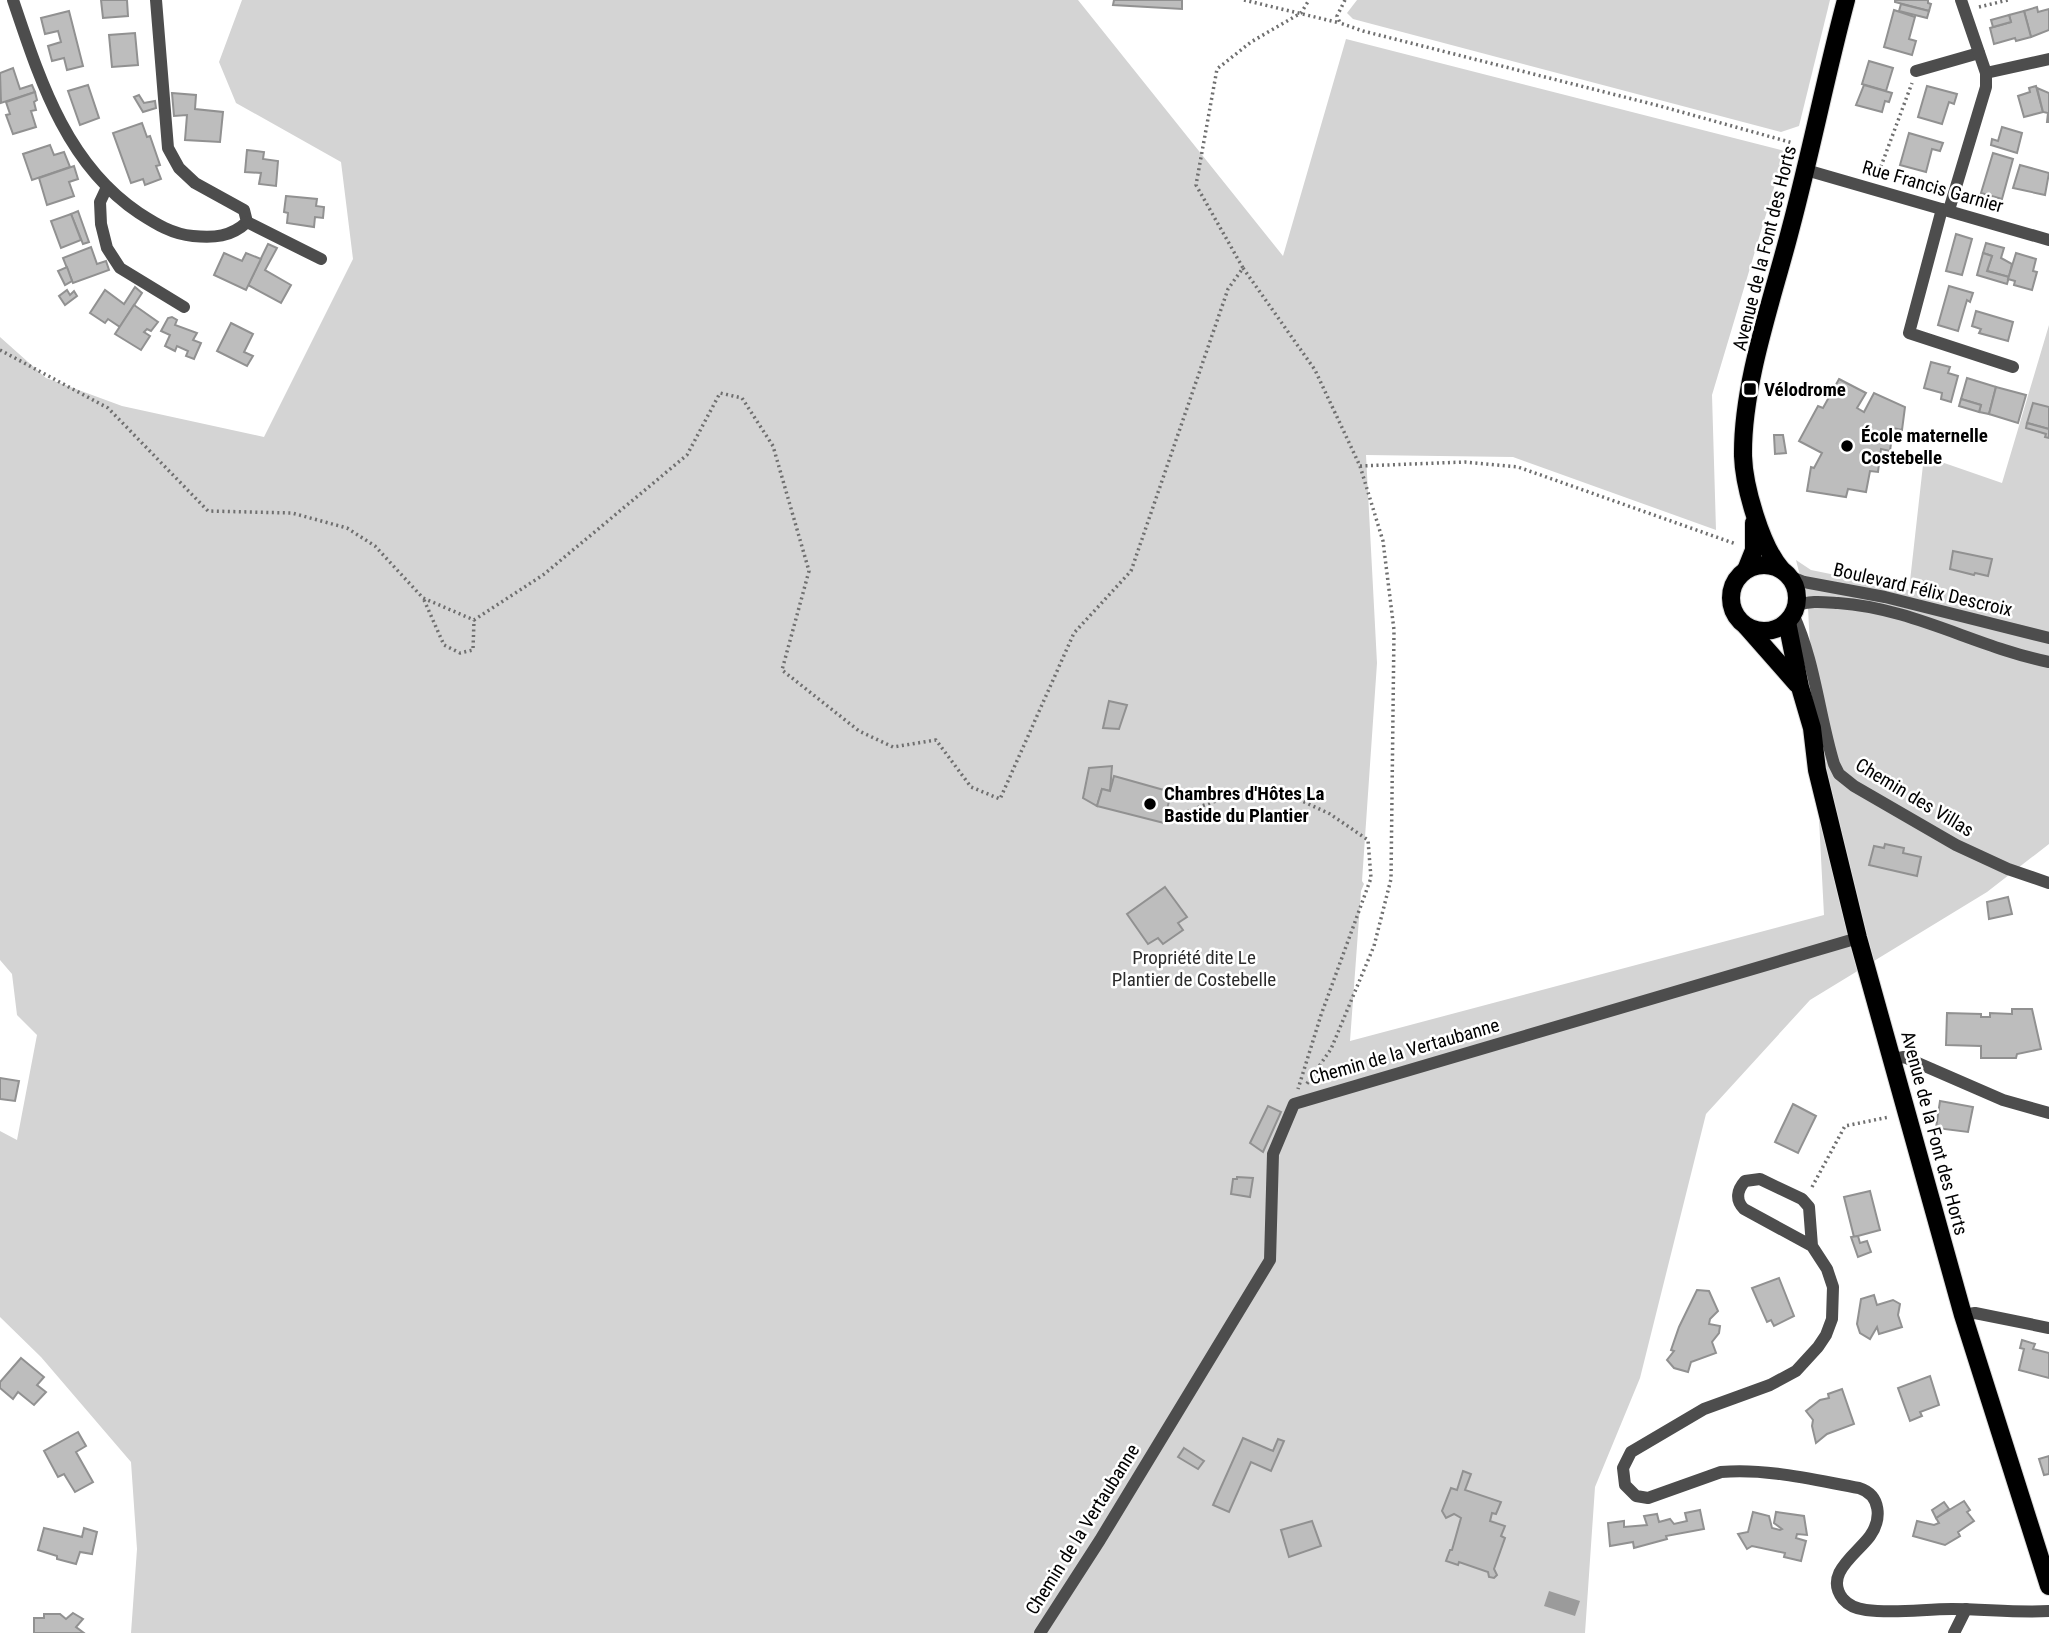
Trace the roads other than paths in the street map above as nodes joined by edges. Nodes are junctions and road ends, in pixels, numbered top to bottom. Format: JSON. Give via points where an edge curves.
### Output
{"nodes":[{"id":1,"x":13,"y":0,"type":"edge"},
{"id":2,"x":156,"y":0,"type":"edge"},
{"id":3,"x":1846,"y":0,"type":"edge"},
{"id":4,"x":1963,"y":6,"type":"edge"},
{"id":5,"x":1979,"y":53,"type":"junction"},
{"id":6,"x":2049,"y":59,"type":"edge"},
{"id":7,"x":1916,"y":71,"type":"road end"},
{"id":8,"x":1986,"y":73,"type":"junction"},
{"id":9,"x":1806,"y":170,"type":"junction"},
{"id":10,"x":107,"y":187,"type":"junction"},
{"id":11,"x":1946,"y":210,"type":"junction"},
{"id":12,"x":247,"y":222,"type":"junction"},
{"id":13,"x":2049,"y":240,"type":"edge"},
{"id":14,"x":321,"y":259,"type":"dead end"},
{"id":15,"x":184,"y":307,"type":"dead end"},
{"id":16,"x":2013,"y":367,"type":"dead end"},
{"id":17,"x":1754,"y":509,"type":"junction"},
{"id":18,"x":1746,"y":570,"type":"junction"},
{"id":19,"x":1785,"y":573,"type":"junction"},
{"id":20,"x":1792,"y":614,"type":"junction"},
{"id":21,"x":1746,"y":626,"type":"junction"},
{"id":22,"x":2049,"y":638,"type":"edge"},
{"id":23,"x":2049,"y":662,"type":"edge"},
{"id":24,"x":1800,"y":687,"type":"junction"},
{"id":25,"x":2049,"y":883,"type":"edge"},
{"id":26,"x":1858,"y":938,"type":"junction"},
{"id":27,"x":1893,"y":1059,"type":"junction"},
{"id":28,"x":2049,"y":1113,"type":"edge"},
{"id":29,"x":1812,"y":1246,"type":"junction"},
{"id":30,"x":1963,"y":1315,"type":"junction"},
{"id":31,"x":2049,"y":1328,"type":"edge"},
{"id":32,"x":2049,"y":1586,"type":"edge"},
{"id":33,"x":1966,"y":1609,"type":"junction"},
{"id":34,"x":2049,"y":1611,"type":"edge"},
{"id":35,"x":1040,"y":1633,"type":"edge"},
{"id":36,"x":1954,"y":1633,"type":"edge"}],
"edges":[{"from":1,"to":10,"type":"street","via":[[65,132]]},
{"from":2,"to":12,"type":"street","via":[[168,148],[179,168],[195,183],[244,210]]},
{"from":3,"to":9,"type":"main road","name":"Avenue de la Font des Horts"},
{"from":4,"to":5,"type":"street"},
{"from":5,"to":7,"type":"street"},
{"from":5,"to":8,"type":"street"},
{"from":6,"to":8,"type":"street"},
{"from":8,"to":11,"type":"street","via":[[1986,87]]},
{"from":9,"to":11,"type":"street","name":"Rue Francis Garnier"},
{"from":9,"to":17,"type":"main road","name":"Avenue de la Font des Horts","via":[[1750,389],[1743,454],[1745,484]]},
{"from":10,"to":12,"type":"street","via":[[163,229],[184,236],[222,237]]},
{"from":10,"to":15,"type":"street","via":[[100,201],[101,224],[113,258],[120,268]]},
{"from":11,"to":13,"type":"street","name":"Rue Francis Garnier"},
{"from":11,"to":16,"type":"street","via":[[1909,332]]},
{"from":12,"to":14,"type":"street"},
{"from":17,"to":18,"type":"main road","name":"Avenue de la Font des Horts","via":[[1754,550]]},
{"from":17,"to":19,"type":"main road","name":"Avenue de la Font des Horts","via":[[1772,557]]},
{"from":18,"to":19,"type":"main road","via":[[1768,565]]},
{"from":18,"to":21,"type":"main road","via":[[1731,593],[1734,612]]},
{"from":19,"to":20,"type":"main road","via":[[1795,587]]},
{"from":19,"to":22,"type":"street","name":"Boulevard Félix Descroix","via":[[1804,582]]},
{"from":20,"to":21,"type":"main road","via":[[1767,631]]},
{"from":20,"to":23,"type":"street","name":"Boulevard Félix Descroix","via":[[1812,602],[1869,605]]},
{"from":20,"to":24,"type":"main road","name":"Avenue de la Font des Horts"},
{"from":20,"to":25,"type":"street","name":"Chemin des Villas","via":[[1801,632],[1839,774],[1956,845]]},
{"from":21,"to":24,"type":"main road","name":"Avenue de la Font des Horts"},
{"from":24,"to":26,"type":"main road","name":"Avenue de la Font des Horts"},
{"from":26,"to":27,"type":"main road","name":"Avenue de la Font des Horts"},
{"from":26,"to":35,"type":"street","name":"Chemin de la Vertaubanne","via":[[1293,1104],[1273,1154],[1270,1260]]},
{"from":27,"to":28,"type":"street","via":[[1904,1057],[2003,1100]]},
{"from":27,"to":30,"type":"main road","name":"Avenue de la Font des Horts"},
{"from":29,"to":29,"type":"street","via":[[1809,1207],[1804,1202],[1760,1179],[1741,1185],[1737,1197],[1744,1209]]},
{"from":29,"to":33,"type":"street","via":[[1833,1287],[1832,1318],[1818,1347],[1787,1376],[1704,1409],[1639,1446],[1626,1459],[1625,1485],[1636,1496],[1648,1498],[1734,1471],[1781,1474],[1867,1491],[1877,1504],[1875,1528],[1839,1572],[1842,1598],[1869,1611]]},
{"from":30,"to":31,"type":"street","via":[[1975,1313]]},
{"from":30,"to":32,"type":"main road","name":"Avenue de la Font des Horts"},
{"from":33,"to":34,"type":"street"},
{"from":33,"to":36,"type":"street"}]}
